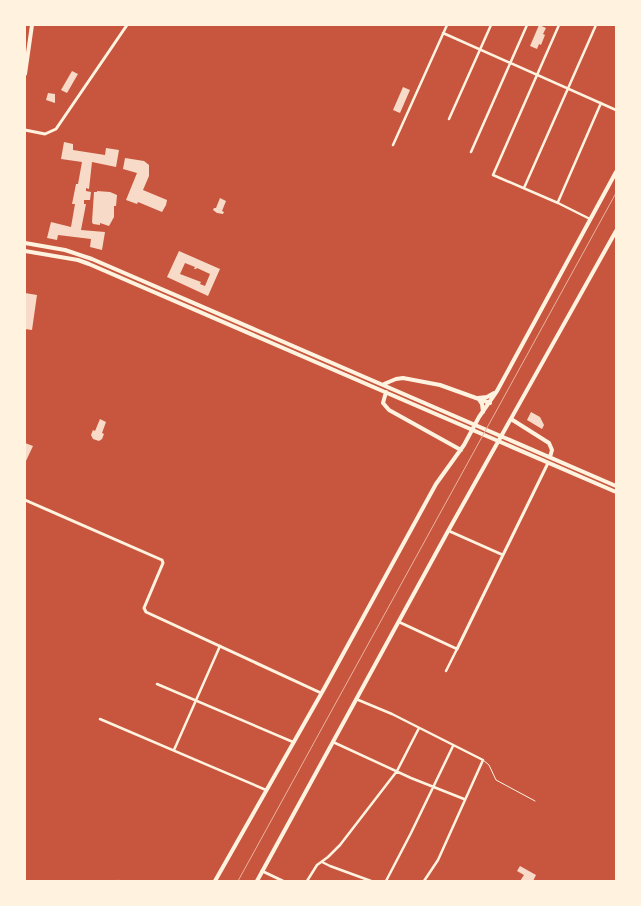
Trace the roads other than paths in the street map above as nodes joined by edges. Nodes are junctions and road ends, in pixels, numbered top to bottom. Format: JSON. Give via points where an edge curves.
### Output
{"nodes":[{"id":1,"x":32,"y":25,"type":"edge"},
{"id":2,"x":127,"y":25,"type":"edge"},
{"id":3,"x":447,"y":25,"type":"edge"},
{"id":4,"x":491,"y":25,"type":"edge"},
{"id":5,"x":527,"y":25,"type":"edge"},
{"id":6,"x":559,"y":25,"type":"edge"},
{"id":7,"x":596,"y":25,"type":"edge"},
{"id":8,"x":444,"y":33,"type":"junction"},
{"id":9,"x":480,"y":49,"type":"junction"},
{"id":10,"x":510,"y":62,"type":"junction"},
{"id":11,"x":25,"y":74,"type":"edge"},
{"id":12,"x":538,"y":74,"type":"junction"},
{"id":13,"x":568,"y":88,"type":"junction"},
{"id":14,"x":601,"y":103,"type":"junction"},
{"id":15,"x":616,"y":110,"type":"edge"},
{"id":16,"x":450,"y":120,"type":"dead end"},
{"id":17,"x":25,"y":130,"type":"edge"},
{"id":18,"x":393,"y":145,"type":"dead end"},
{"id":19,"x":471,"y":152,"type":"dead end"},
{"id":20,"x":616,"y":172,"type":"edge"},
{"id":21,"x":524,"y":188,"type":"junction"},
{"id":22,"x":558,"y":202,"type":"junction"},
{"id":23,"x":591,"y":220,"type":"junction"},
{"id":24,"x":616,"y":231,"type":"edge"},
{"id":25,"x":25,"y":243,"type":"edge"},
{"id":26,"x":25,"y":251,"type":"edge"},
{"id":27,"x":393,"y":381,"type":"junction"},
{"id":28,"x":384,"y":384,"type":"junction"},
{"id":29,"x":393,"y":388,"type":"junction"},
{"id":30,"x":497,"y":391,"type":"junction"},
{"id":31,"x":386,"y":392,"type":"junction"},
{"id":32,"x":478,"y":398,"type":"junction"},
{"id":33,"x":490,"y":403,"type":"junction"},
{"id":34,"x":483,"y":412,"type":"junction"},
{"id":35,"x":511,"y":419,"type":"junction"},
{"id":36,"x":460,"y":450,"type":"junction"},
{"id":37,"x":550,"y":457,"type":"junction"},
{"id":38,"x":548,"y":464,"type":"junction"},
{"id":39,"x":616,"y":486,"type":"edge"},
{"id":40,"x":616,"y":492,"type":"edge"},
{"id":41,"x":25,"y":500,"type":"edge"},
{"id":42,"x":449,"y":531,"type":"junction"},
{"id":43,"x":503,"y":555,"type":"junction"},
{"id":44,"x":399,"y":622,"type":"junction"},
{"id":45,"x":220,"y":646,"type":"junction"},
{"id":46,"x":457,"y":649,"type":"junction"},
{"id":47,"x":446,"y":671,"type":"dead end"},
{"id":48,"x":157,"y":684,"type":"dead end"},
{"id":49,"x":321,"y":693,"type":"junction"},
{"id":50,"x":356,"y":699,"type":"junction"},
{"id":51,"x":197,"y":701,"type":"junction"},
{"id":52,"x":100,"y":720,"type":"dead end"},
{"id":53,"x":420,"y":728,"type":"junction"},
{"id":54,"x":293,"y":742,"type":"junction"},
{"id":55,"x":334,"y":742,"type":"junction"},
{"id":56,"x":454,"y":746,"type":"junction"},
{"id":57,"x":174,"y":750,"type":"junction"},
{"id":58,"x":483,"y":760,"type":"junction"},
{"id":59,"x":397,"y":771,"type":"junction"},
{"id":60,"x":433,"y":786,"type":"junction"},
{"id":61,"x":266,"y":790,"type":"junction"},
{"id":62,"x":464,"y":799,"type":"junction"},
{"id":63,"x":535,"y":801,"type":"dead end"},
{"id":64,"x":322,"y":862,"type":"junction"},
{"id":65,"x":262,"y":871,"type":"junction"},
{"id":66,"x":215,"y":881,"type":"edge"},
{"id":67,"x":257,"y":881,"type":"edge"},
{"id":68,"x":283,"y":881,"type":"edge"},
{"id":69,"x":307,"y":881,"type":"edge"},
{"id":70,"x":371,"y":881,"type":"edge"},
{"id":71,"x":386,"y":881,"type":"edge"},
{"id":72,"x":424,"y":881,"type":"edge"}],
"edges":[{"from":1,"to":11,"type":"main road"},
{"from":2,"to":17,"type":"street","via":[[56,129],[45,134]]},
{"from":3,"to":8,"type":"street"},
{"from":4,"to":9,"type":"street"},
{"from":5,"to":10,"type":"street"},
{"from":6,"to":12,"type":"street"},
{"from":7,"to":13,"type":"street"},
{"from":8,"to":9,"type":"street"},
{"from":8,"to":18,"type":"street"},
{"from":9,"to":10,"type":"street"},
{"from":9,"to":16,"type":"street"},
{"from":10,"to":12,"type":"street"},
{"from":10,"to":19,"type":"street"},
{"from":12,"to":13,"type":"street"},
{"from":12,"to":21,"type":"street","via":[[493,175]]},
{"from":13,"to":14,"type":"street"},
{"from":13,"to":21,"type":"street"},
{"from":14,"to":15,"type":"street"},
{"from":14,"to":22,"type":"street"},
{"from":20,"to":23,"type":"main road"},
{"from":21,"to":22,"type":"street"},
{"from":22,"to":23,"type":"street"},
{"from":23,"to":30,"type":"main road"},
{"from":24,"to":35,"type":"main road"},
{"from":25,"to":28,"type":"main road","via":[[92,258]]},
{"from":26,"to":31,"type":"main road","via":[[89,264]]},
{"from":27,"to":28,"type":"main road"},
{"from":27,"to":29,"type":"main road"},
{"from":27,"to":32,"type":"main road","via":[[405,378]]},
{"from":28,"to":29,"type":"main road"},
{"from":29,"to":37,"type":"main road"},
{"from":30,"to":32,"type":"main road","via":[[488,397]]},
{"from":30,"to":33,"type":"main road"},
{"from":31,"to":36,"type":"main road","via":[[383,403],[389,410]]},
{"from":31,"to":38,"type":"main road"},
{"from":32,"to":33,"type":"main road"},
{"from":32,"to":34,"type":"main road"},
{"from":33,"to":34,"type":"main road"},
{"from":34,"to":36,"type":"main road"},
{"from":35,"to":37,"type":"main road","via":[[548,443],[552,450]]},
{"from":35,"to":42,"type":"main road"},
{"from":36,"to":49,"type":"main road","via":[[436,484]]},
{"from":37,"to":39,"type":"main road"},
{"from":38,"to":40,"type":"main road"},
{"from":38,"to":43,"type":"street"},
{"from":41,"to":45,"type":"street","via":[[163,561],[144,610]]},
{"from":42,"to":43,"type":"street"},
{"from":42,"to":44,"type":"main road"},
{"from":43,"to":46,"type":"street"},
{"from":44,"to":46,"type":"street"},
{"from":44,"to":50,"type":"main road"},
{"from":45,"to":49,"type":"street"},
{"from":45,"to":51,"type":"street"},
{"from":46,"to":47,"type":"street"},
{"from":48,"to":51,"type":"street"},
{"from":49,"to":54,"type":"main road"},
{"from":50,"to":53,"type":"street"},
{"from":50,"to":55,"type":"main road"},
{"from":51,"to":54,"type":"street"},
{"from":51,"to":57,"type":"street"},
{"from":52,"to":57,"type":"street"},
{"from":53,"to":56,"type":"street"},
{"from":53,"to":59,"type":"street"},
{"from":54,"to":61,"type":"main road"},
{"from":55,"to":59,"type":"street"},
{"from":55,"to":65,"type":"main road"},
{"from":56,"to":58,"type":"street"},
{"from":56,"to":60,"type":"street"},
{"from":57,"to":61,"type":"street"},
{"from":58,"to":62,"type":"street"},
{"from":58,"to":63,"type":"lane","via":[[496,780]]},
{"from":59,"to":60,"type":"street"},
{"from":59,"to":64,"type":"street","via":[[340,845]]},
{"from":60,"to":62,"type":"street"},
{"from":60,"to":71,"type":"street"},
{"from":61,"to":66,"type":"main road"},
{"from":62,"to":72,"type":"street","via":[[438,860]]},
{"from":64,"to":69,"type":"street"},
{"from":64,"to":70,"type":"street"},
{"from":65,"to":67,"type":"main road"},
{"from":65,"to":68,"type":"street"}]}
